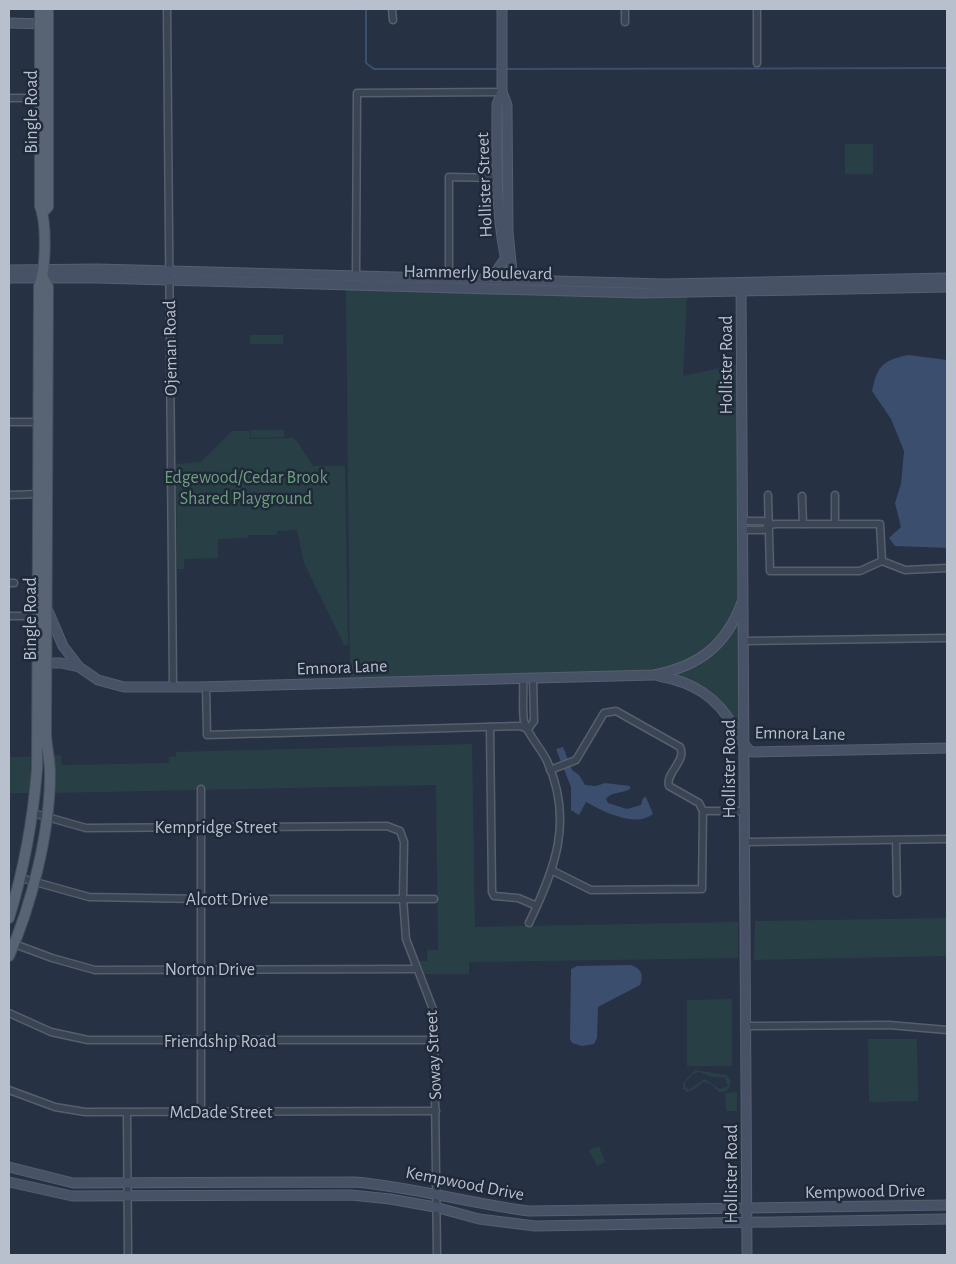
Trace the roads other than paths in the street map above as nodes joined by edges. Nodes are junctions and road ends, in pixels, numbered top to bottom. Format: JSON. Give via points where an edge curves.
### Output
{"nodes":[{"id":1,"x":40,"y":9,"type":"edge"},
{"id":2,"x":48,"y":9,"type":"edge"},
{"id":3,"x":167,"y":9,"type":"edge"},
{"id":4,"x":392,"y":9,"type":"edge"},
{"id":5,"x":502,"y":9,"type":"edge"},
{"id":6,"x":625,"y":9,"type":"edge"},
{"id":7,"x":757,"y":9,"type":"edge"},
{"id":8,"x":392,"y":20,"type":"dead end"},
{"id":9,"x":625,"y":22,"type":"dead end"},
{"id":10,"x":9,"y":23,"type":"edge"},
{"id":11,"x":44,"y":24,"type":"junction"},
{"id":12,"x":757,"y":63,"type":"dead end"},
{"id":13,"x":502,"y":92,"type":"junction"},
{"id":14,"x":9,"y":98,"type":"edge"},
{"id":15,"x":43,"y":98,"type":"junction"},
{"id":16,"x":498,"y":178,"type":"junction"},
{"id":17,"x":505,"y":259,"type":"junction"},
{"id":18,"x":9,"y":270,"type":"edge"},
{"id":19,"x":43,"y":274,"type":"junction"},
{"id":20,"x":169,"y":276,"type":"junction"},
{"id":21,"x":356,"y":276,"type":"junction"},
{"id":22,"x":9,"y":278,"type":"edge"},
{"id":23,"x":947,"y":278,"type":"edge"},
{"id":24,"x":282,"y":279,"type":"junction"},
{"id":25,"x":449,"y":279,"type":"junction"},
{"id":26,"x":482,"y":280,"type":"junction"},
{"id":27,"x":390,"y":282,"type":"junction"},
{"id":28,"x":509,"y":282,"type":"junction"},
{"id":29,"x":916,"y":285,"type":"junction"},
{"id":30,"x":947,"y":287,"type":"edge"},
{"id":31,"x":741,"y":288,"type":"junction"},
{"id":32,"x":9,"y":422,"type":"edge"},
{"id":33,"x":42,"y":422,"type":"junction"},
{"id":34,"x":42,"y":494,"type":"junction"},
{"id":35,"x":9,"y":495,"type":"edge"},
{"id":36,"x":768,"y":495,"type":"dead end"},
{"id":37,"x":835,"y":495,"type":"dead end"},
{"id":38,"x":802,"y":496,"type":"dead end"},
{"id":39,"x":802,"y":524,"type":"junction"},
{"id":40,"x":836,"y":524,"type":"junction"},
{"id":41,"x":769,"y":525,"type":"junction"},
{"id":42,"x":744,"y":526,"type":"junction"},
{"id":43,"x":882,"y":561,"type":"junction"},
{"id":44,"x":42,"y":568,"type":"junction"},
{"id":45,"x":947,"y":568,"type":"edge"},
{"id":46,"x":744,"y":597,"type":"junction"},
{"id":47,"x":46,"y":602,"type":"junction"},
{"id":48,"x":9,"y":616,"type":"edge"},
{"id":49,"x":37,"y":616,"type":"junction"},
{"id":50,"x":947,"y":638,"type":"edge"},
{"id":51,"x":744,"y":641,"type":"junction"},
{"id":52,"x":42,"y":663,"type":"junction"},
{"id":53,"x":79,"y":668,"type":"junction"},
{"id":54,"x":654,"y":675,"type":"junction"},
{"id":55,"x":528,"y":678,"type":"junction"},
{"id":56,"x":173,"y":687,"type":"junction"},
{"id":57,"x":206,"y":687,"type":"junction"},
{"id":58,"x":490,"y":727,"type":"junction"},
{"id":59,"x":528,"y":729,"type":"junction"},
{"id":60,"x":41,"y":736,"type":"junction"},
{"id":61,"x":745,"y":748,"type":"junction"},
{"id":62,"x":947,"y":748,"type":"edge"},
{"id":63,"x":554,"y":768,"type":"junction"},
{"id":64,"x":201,"y":789,"type":"dead end"},
{"id":65,"x":703,"y":811,"type":"junction"},
{"id":66,"x":742,"y":811,"type":"junction"},
{"id":67,"x":34,"y":813,"type":"junction"},
{"id":68,"x":46,"y":817,"type":"junction"},
{"id":69,"x":201,"y":827,"type":"junction"},
{"id":70,"x":400,"y":831,"type":"joint"},
{"id":71,"x":947,"y":839,"type":"edge"},
{"id":72,"x":896,"y":840,"type":"junction"},
{"id":73,"x":746,"y":842,"type":"junction"},
{"id":74,"x":553,"y":871,"type":"junction"},
{"id":75,"x":21,"y":878,"type":"junction"},
{"id":76,"x":34,"y":882,"type":"junction"},
{"id":77,"x":897,"y":893,"type":"dead end"},
{"id":78,"x":403,"y":898,"type":"junction"},
{"id":79,"x":434,"y":898,"type":"dead end"},
{"id":80,"x":201,"y":900,"type":"junction"},
{"id":81,"x":537,"y":906,"type":"junction"},
{"id":82,"x":9,"y":918,"type":"edge"},
{"id":83,"x":529,"y":923,"type":"dead end"},
{"id":84,"x":12,"y":943,"type":"edge"},
{"id":85,"x":9,"y":956,"type":"edge"},
{"id":86,"x":201,"y":969,"type":"junction"},
{"id":87,"x":416,"y":969,"type":"junction"},
{"id":88,"x":9,"y":1013,"type":"edge"},
{"id":89,"x":747,"y":1026,"type":"junction"},
{"id":90,"x":947,"y":1030,"type":"edge"},
{"id":91,"x":436,"y":1040,"type":"junction"},
{"id":92,"x":202,"y":1042,"type":"junction"},
{"id":93,"x":9,"y":1090,"type":"edge"},
{"id":94,"x":201,"y":1111,"type":"junction"},
{"id":95,"x":436,"y":1111,"type":"junction"},
{"id":96,"x":128,"y":1113,"type":"junction"},
{"id":97,"x":9,"y":1167,"type":"edge"},
{"id":98,"x":44,"y":1176,"type":"junction"},
{"id":99,"x":9,"y":1182,"type":"edge"},
{"id":100,"x":292,"y":1183,"type":"junction"},
{"id":101,"x":366,"y":1183,"type":"junction"},
{"id":102,"x":215,"y":1184,"type":"junction"},
{"id":103,"x":129,"y":1185,"type":"junction"},
{"id":104,"x":40,"y":1189,"type":"junction"},
{"id":105,"x":436,"y":1194,"type":"junction"},
{"id":106,"x":214,"y":1196,"type":"junction"},
{"id":107,"x":291,"y":1196,"type":"junction"},
{"id":108,"x":364,"y":1196,"type":"junction"},
{"id":109,"x":128,"y":1197,"type":"junction"},
{"id":110,"x":947,"y":1205,"type":"edge"},
{"id":111,"x":435,"y":1206,"type":"junction"},
{"id":112,"x":845,"y":1208,"type":"junction"},
{"id":113,"x":508,"y":1209,"type":"junction"},
{"id":114,"x":747,"y":1209,"type":"junction"},
{"id":115,"x":650,"y":1210,"type":"junction"},
{"id":116,"x":947,"y":1219,"type":"edge"},
{"id":117,"x":844,"y":1220,"type":"junction"},
{"id":118,"x":505,"y":1222,"type":"junction"},
{"id":119,"x":746,"y":1222,"type":"junction"},
{"id":120,"x":650,"y":1224,"type":"junction"},
{"id":121,"x":128,"y":1255,"type":"edge"},
{"id":122,"x":436,"y":1255,"type":"edge"},
{"id":123,"x":747,"y":1255,"type":"edge"}],
"edges":[{"from":1,"to":11,"type":"main road","name":"Bingle Road"},
{"from":2,"to":11,"type":"main road","name":"Bingle Road"},
{"from":3,"to":20,"type":"street","name":"Ojeman Road"},
{"from":4,"to":8,"type":"street"},
{"from":5,"to":13,"type":"main road","name":"Hollister Street"},
{"from":6,"to":9,"type":"street"},
{"from":7,"to":12,"type":"street"},
{"from":10,"to":11,"type":"main road"},
{"from":11,"to":15,"type":"main road","name":"Bingle Road"},
{"from":13,"to":16,"type":"main road","name":"Hollister Street","via":[[497,104]]},
{"from":13,"to":21,"type":"street","via":[[357,93]]},
{"from":13,"to":28,"type":"main road","name":"Hollister Street","via":[[507,105],[508,232],[512,272]]},
{"from":14,"to":15,"type":"street"},
{"from":15,"to":19,"type":"main road","name":"Bingle Road","via":[[40,206]]},
{"from":16,"to":17,"type":"main road","name":"Hollister Street","via":[[499,232]]},
{"from":16,"to":25,"type":"street","via":[[449,177]]},
{"from":17,"to":26,"type":"main road","via":[[494,273]]},
{"from":17,"to":28,"type":"main road","name":"Hollister Street"},
{"from":18,"to":19,"type":"main road","name":"Hammerly Boulevard"},
{"from":19,"to":20,"type":"main road","name":"Hammerly Boulevard"},
{"from":19,"to":22,"type":"main road","name":"Hammerly Boulevard"},
{"from":19,"to":33,"type":"main road","name":"Bingle Road","via":[[39,286]]},
{"from":20,"to":24,"type":"main road","name":"Hammerly Boulevard"},
{"from":20,"to":56,"type":"street","name":"Ojeman Road"},
{"from":21,"to":24,"type":"main road","name":"Hammerly Boulevard"},
{"from":21,"to":27,"type":"main road","name":"Hammerly Boulevard"},
{"from":23,"to":29,"type":"main road","name":"Hammerly Boulevard"},
{"from":24,"to":27,"type":"main road","name":"Hammerly Boulevard"},
{"from":25,"to":26,"type":"main road","name":"Hammerly Boulevard"},
{"from":25,"to":27,"type":"main road","name":"Hammerly Boulevard"},
{"from":26,"to":28,"type":"main road","name":"Hammerly Boulevard"},
{"from":27,"to":28,"type":"main road","name":"Hammerly Boulevard"},
{"from":28,"to":31,"type":"main road","name":"Hammerly Boulevard"},
{"from":29,"to":30,"type":"main road","name":"Hammerly Boulevard"},
{"from":29,"to":31,"type":"main road","name":"Hammerly Boulevard"},
{"from":31,"to":42,"type":"main road","name":"Hollister Road"},
{"from":32,"to":33,"type":"street"},
{"from":33,"to":34,"type":"main road","name":"Bingle Road"},
{"from":34,"to":35,"type":"street"},
{"from":34,"to":44,"type":"main road","name":"Bingle Road"},
{"from":36,"to":41,"type":"street"},
{"from":37,"to":40,"type":"street"},
{"from":38,"to":39,"type":"street"},
{"from":39,"to":40,"type":"street"},
{"from":39,"to":41,"type":"street"},
{"from":40,"to":43,"type":"street","via":[[880,524]]},
{"from":41,"to":42,"type":"street","via":[[764,521]]},
{"from":41,"to":43,"type":"street","via":[[770,570],[860,571]]},
{"from":42,"to":46,"type":"main road","name":"Hollister Road"},
{"from":43,"to":45,"type":"street","via":[[905,570]]},
{"from":44,"to":47,"type":"main road","name":"Bingle Road"},
{"from":44,"to":49,"type":"main road","name":"Bingle Road"},
{"from":46,"to":51,"type":"main road","name":"Hollister Road"},
{"from":46,"to":54,"type":"main road","name":"Emnora Lane","via":[[729,630],[707,654],[677,670]]},
{"from":47,"to":52,"type":"main road","name":"Bingle Road"},
{"from":47,"to":53,"type":"main road","via":[[63,646]]},
{"from":48,"to":49,"type":"street"},
{"from":49,"to":52,"type":"main road","name":"Bingle Road"},
{"from":50,"to":51,"type":"street"},
{"from":51,"to":61,"type":"main road","name":"Hollister Road"},
{"from":52,"to":53,"type":"main road","name":"Emnora Lane"},
{"from":52,"to":60,"type":"main road","name":"Bingle Road"},
{"from":53,"to":56,"type":"main road","name":"Emnora Lane","via":[[110,685]]},
{"from":54,"to":55,"type":"main road","name":"Emnora Lane"},
{"from":54,"to":61,"type":"main road","name":"Emnora Lane","via":[[676,679],[706,693],[728,716]]},
{"from":55,"to":57,"type":"main road","name":"Emnora Lane"},
{"from":55,"to":59,"type":"street","via":[[534,721]]},
{"from":56,"to":57,"type":"main road","name":"Emnora Lane"},
{"from":57,"to":58,"type":"street","via":[[207,734]]},
{"from":58,"to":59,"type":"street","via":[[520,726]]},
{"from":58,"to":81,"type":"street","via":[[492,892],[494,896],[518,898]]},
{"from":59,"to":63,"type":"street"},
{"from":60,"to":67,"type":"main road","name":"Bingle Road"},
{"from":60,"to":68,"type":"main road","name":"Bingle Road","via":[[50,774]]},
{"from":61,"to":62,"type":"main road","name":"Emnora Lane","via":[[752,752]]},
{"from":61,"to":66,"type":"main road","name":"Hollister Road"},
{"from":63,"to":65,"type":"street","via":[[574,761],[604,713],[616,711],[680,747],[681,756],[667,783],[699,804]]},
{"from":63,"to":74,"type":"street","via":[[560,816]]},
{"from":64,"to":69,"type":"street"},
{"from":65,"to":66,"type":"street"},
{"from":65,"to":74,"type":"street","via":[[702,889],[591,890]]},
{"from":66,"to":73,"type":"main road","name":"Hollister Road"},
{"from":67,"to":68,"type":"street","name":"Kempridge Street"},
{"from":67,"to":75,"type":"main road","name":"Bingle Road"},
{"from":68,"to":69,"type":"street","name":"Kempridge Street","via":[[86,828]]},
{"from":68,"to":76,"type":"main road","name":"Bingle Road"},
{"from":69,"to":70,"type":"street","name":"Kempridge Street","via":[[387,826]]},
{"from":69,"to":80,"type":"street"},
{"from":70,"to":78,"type":"street","name":"Soway Street","via":[[404,842]]},
{"from":71,"to":72,"type":"street"},
{"from":72,"to":73,"type":"street"},
{"from":72,"to":77,"type":"street"},
{"from":73,"to":89,"type":"main road","name":"Hollister Road"},
{"from":74,"to":81,"type":"street"},
{"from":75,"to":76,"type":"street","name":"Alcott Drive"},
{"from":75,"to":82,"type":"main road","name":"Bingle Road"},
{"from":76,"to":80,"type":"street","name":"Alcott Drive","via":[[89,897]]},
{"from":76,"to":84,"type":"main road","name":"Bingle Road"},
{"from":78,"to":79,"type":"street","name":"Alcott Drive"},
{"from":78,"to":80,"type":"street","name":"Alcott Drive"},
{"from":78,"to":87,"type":"street","name":"Soway Street","via":[[406,940]]},
{"from":80,"to":86,"type":"street"},
{"from":81,"to":83,"type":"street"},
{"from":84,"to":85,"type":"main road","name":"Bingle Road"},
{"from":84,"to":86,"type":"street","name":"Norton Drive","via":[[95,970]]},
{"from":86,"to":87,"type":"street","name":"Norton Drive"},
{"from":86,"to":92,"type":"street"},
{"from":87,"to":91,"type":"street","name":"Soway Street","via":[[434,1012]]},
{"from":88,"to":92,"type":"street","name":"Friendship Road","via":[[51,1032],[88,1040]]},
{"from":89,"to":90,"type":"street","via":[[889,1025]]},
{"from":89,"to":114,"type":"main road","name":"Hollister Road"},
{"from":91,"to":92,"type":"street","name":"Friendship Road"},
{"from":91,"to":95,"type":"street","name":"Soway Street"},
{"from":92,"to":94,"type":"street"},
{"from":93,"to":96,"type":"street","name":"McDade Street","via":[[55,1107],[85,1112]]},
{"from":94,"to":95,"type":"street","name":"McDade Street"},
{"from":94,"to":96,"type":"street","name":"McDade Street"},
{"from":95,"to":105,"type":"street","name":"Soway Street"},
{"from":96,"to":103,"type":"street"},
{"from":97,"to":98,"type":"main road","name":"Kempwood Drive"},
{"from":98,"to":103,"type":"main road","name":"Kempwood Drive","via":[[73,1183]]},
{"from":98,"to":104,"type":"main road"},
{"from":99,"to":104,"type":"main road","name":"Kempwood Drive"},
{"from":100,"to":101,"type":"main road","name":"Kempwood Drive"},
{"from":100,"to":102,"type":"main road","name":"Kempwood Drive"},
{"from":100,"to":107,"type":"main road"},
{"from":101,"to":105,"type":"main road","name":"Kempwood Drive"},
{"from":101,"to":108,"type":"main road"},
{"from":102,"to":103,"type":"main road","name":"Kempwood Drive"},
{"from":102,"to":106,"type":"main road"},
{"from":103,"to":109,"type":"street"},
{"from":104,"to":109,"type":"main road","name":"Kempwood Drive","via":[[72,1196]]},
{"from":105,"to":111,"type":"street","name":"Soway Street"},
{"from":105,"to":113,"type":"main road","name":"Kempwood Drive"},
{"from":106,"to":107,"type":"main road","name":"Kempwood Drive"},
{"from":106,"to":109,"type":"main road","name":"Kempwood Drive"},
{"from":107,"to":108,"type":"main road","name":"Kempwood Drive"},
{"from":108,"to":111,"type":"main road","name":"Kempwood Drive"},
{"from":109,"to":121,"type":"street"},
{"from":110,"to":112,"type":"main road","name":"Kempwood Drive"},
{"from":111,"to":118,"type":"main road","name":"Kempwood Drive","via":[[479,1219]]},
{"from":111,"to":122,"type":"street","name":"Soway Street"},
{"from":112,"to":114,"type":"main road","name":"Kempwood Drive"},
{"from":112,"to":117,"type":"main road"},
{"from":113,"to":115,"type":"main road","name":"Kempwood Drive","via":[[529,1212]]},
{"from":113,"to":118,"type":"main road"},
{"from":114,"to":115,"type":"main road","name":"Kempwood Drive"},
{"from":114,"to":119,"type":"main road","name":"Hollister Road"},
{"from":115,"to":120,"type":"main road"},
{"from":116,"to":117,"type":"main road","name":"Kempwood Drive"},
{"from":117,"to":119,"type":"main road","name":"Kempwood Drive"},
{"from":118,"to":120,"type":"main road","name":"Kempwood Drive","via":[[535,1226]]},
{"from":119,"to":120,"type":"main road","name":"Kempwood Drive"},
{"from":119,"to":123,"type":"main road","name":"Hollister Road"}]}
